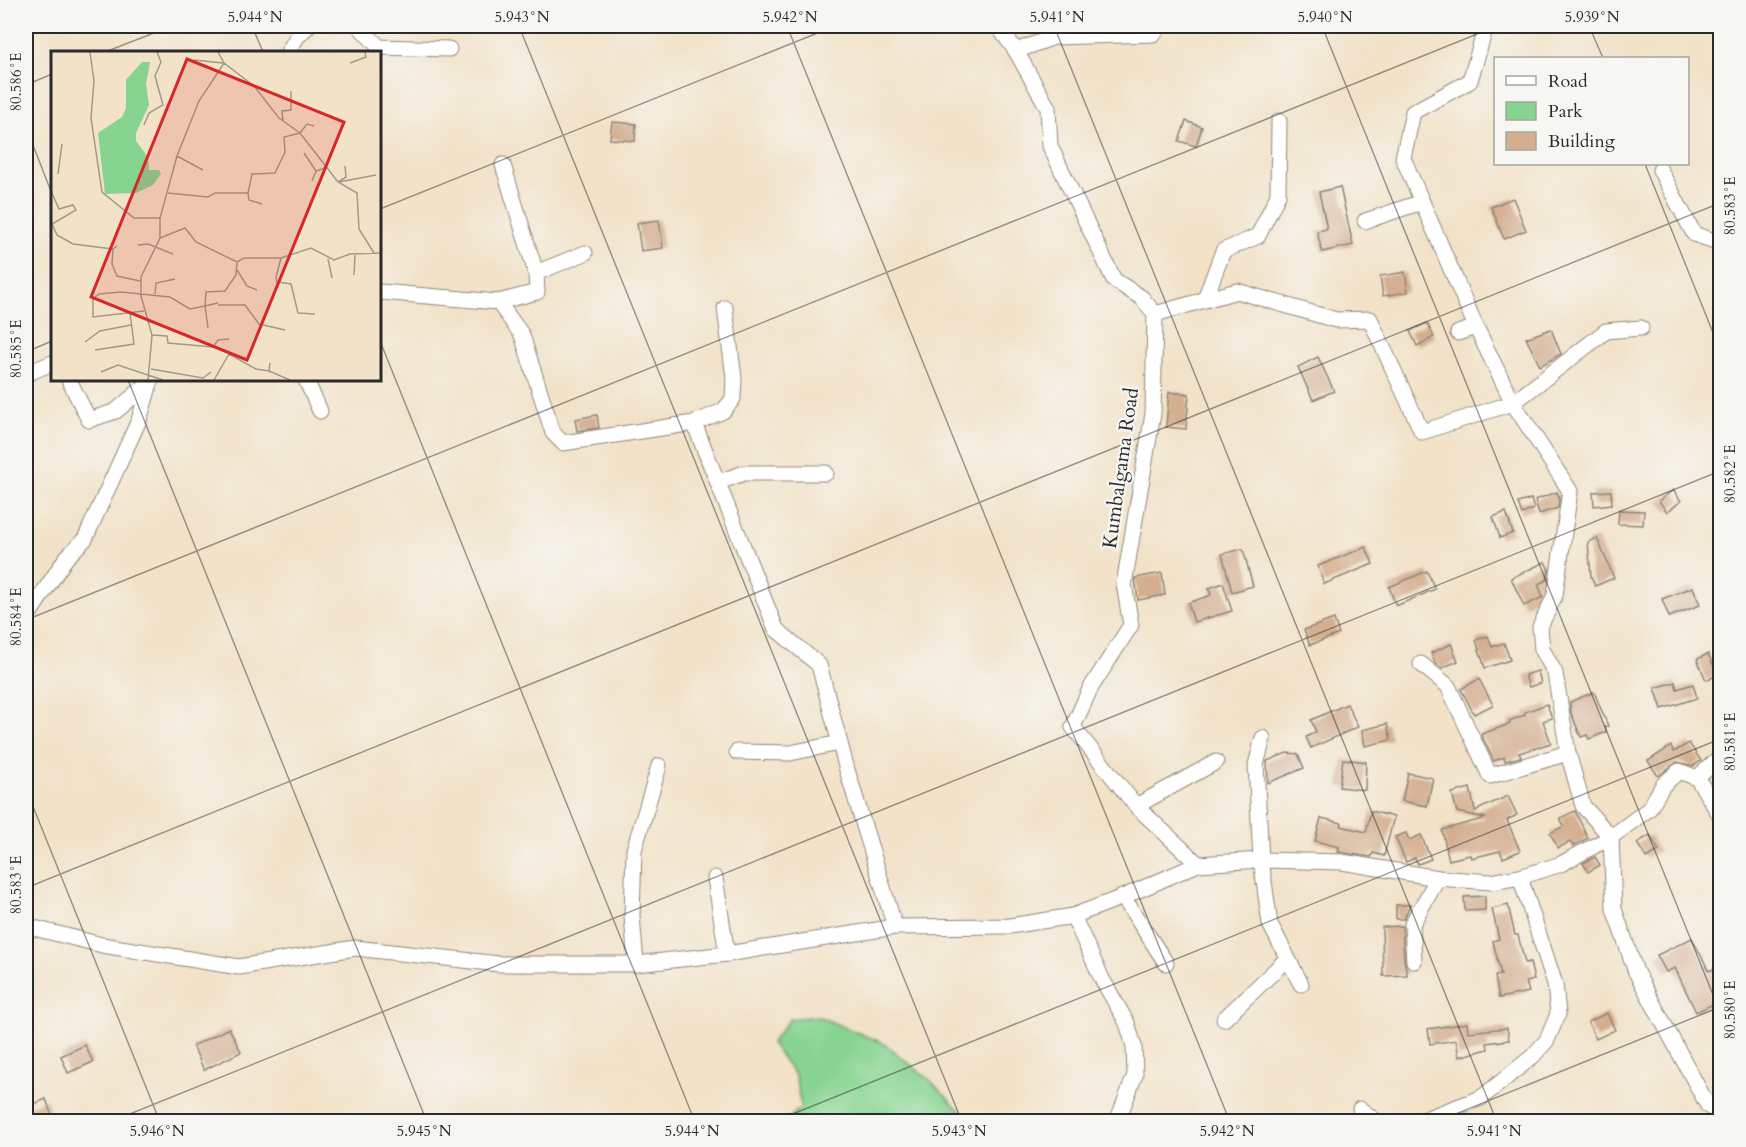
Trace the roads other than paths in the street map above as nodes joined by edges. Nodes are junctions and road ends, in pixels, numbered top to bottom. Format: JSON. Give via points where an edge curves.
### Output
{"nodes":[{"id":1,"x":308,"y":26,"type":"edge"},
{"id":2,"x":359,"y":26,"type":"edge"},
{"id":3,"x":998,"y":26,"type":"edge"},
{"id":4,"x":1160,"y":26,"type":"edge"},
{"id":5,"x":1486,"y":26,"type":"edge"},
{"id":6,"x":449,"y":49,"type":"dead end"},
{"id":7,"x":377,"y":50,"type":"edge"},
{"id":8,"x":289,"y":51,"type":"edge"},
{"id":9,"x":1016,"y":51,"type":"junction"},
{"id":10,"x":1279,"y":121,"type":"dead end"},
{"id":11,"x":503,"y":165,"type":"dead end"},
{"id":12,"x":1660,"y":170,"type":"dead end"},
{"id":13,"x":1422,"y":202,"type":"junction"},
{"id":14,"x":1365,"y":220,"type":"dead end"},
{"id":15,"x":1720,"y":243,"type":"edge"},
{"id":16,"x":585,"y":253,"type":"dead end"},
{"id":17,"x":536,"y":273,"type":"junction"},
{"id":18,"x":381,"y":292,"type":"edge"},
{"id":19,"x":1205,"y":299,"type":"junction"},
{"id":20,"x":498,"y":302,"type":"junction"},
{"id":21,"x":726,"y":308,"type":"dead end"},
{"id":22,"x":1155,"y":314,"type":"junction"},
{"id":23,"x":1476,"y":327,"type":"junction"},
{"id":24,"x":1641,"y":328,"type":"dead end"},
{"id":25,"x":1458,"y":333,"type":"dead end"},
{"id":26,"x":51,"y":363,"type":"edge"},
{"id":27,"x":26,"y":374,"type":"edge"},
{"id":28,"x":70,"y":381,"type":"edge"},
{"id":29,"x":151,"y":381,"type":"edge"},
{"id":30,"x":306,"y":381,"type":"edge"},
{"id":31,"x":1512,"y":403,"type":"junction"},
{"id":32,"x":320,"y":411,"type":"dead end"},
{"id":33,"x":694,"y":423,"type":"junction"},
{"id":34,"x":826,"y":473,"type":"dead end"},
{"id":35,"x":719,"y":482,"type":"junction"},
{"id":36,"x":26,"y":619,"type":"edge"},
{"id":37,"x":1421,"y":664,"type":"dead end"},
{"id":38,"x":1263,"y":738,"type":"dead end"},
{"id":39,"x":840,"y":743,"type":"junction"},
{"id":40,"x":738,"y":752,"type":"dead end"},
{"id":41,"x":1568,"y":753,"type":"junction"},
{"id":42,"x":1720,"y":757,"type":"edge"},
{"id":43,"x":1216,"y":762,"type":"dead end"},
{"id":44,"x":659,"y":766,"type":"dead end"},
{"id":45,"x":1697,"y":778,"type":"junction"},
{"id":46,"x":1136,"y":806,"type":"junction"},
{"id":47,"x":1720,"y":814,"type":"edge"},
{"id":48,"x":1611,"y":837,"type":"junction"},
{"id":49,"x":1261,"y":860,"type":"junction"},
{"id":50,"x":1198,"y":864,"type":"junction"},
{"id":51,"x":1520,"y":877,"type":"junction"},
{"id":52,"x":715,"y":878,"type":"dead end"},
{"id":53,"x":1438,"y":878,"type":"junction"},
{"id":54,"x":1123,"y":897,"type":"junction"},
{"id":55,"x":1073,"y":916,"type":"junction"},
{"id":56,"x":26,"y":926,"type":"edge"},
{"id":57,"x":896,"y":927,"type":"junction"},
{"id":58,"x":727,"y":954,"type":"junction"},
{"id":59,"x":1287,"y":958,"type":"junction"},
{"id":60,"x":1414,"y":961,"type":"dead end"},
{"id":61,"x":1166,"y":963,"type":"dead end"},
{"id":62,"x":636,"y":964,"type":"junction"},
{"id":63,"x":1301,"y":984,"type":"dead end"},
{"id":64,"x":1224,"y":1019,"type":"dead end"},
{"id":65,"x":1360,"y":1109,"type":"dead end"},
{"id":66,"x":1720,"y":1113,"type":"edge"},
{"id":67,"x":1117,"y":1122,"type":"edge"},
{"id":68,"x":1377,"y":1122,"type":"edge"},
{"id":69,"x":1417,"y":1122,"type":"edge"}],
"edges":[{"from":1,"to":8,"type":"street"},
{"from":2,"to":7,"type":"street"},
{"from":3,"to":9,"type":"street"},
{"from":4,"to":9,"type":"street","via":[[1153,34],[1054,37]]},
{"from":5,"to":13,"type":"street","via":[[1470,81],[1413,112],[1403,158]]},
{"from":6,"to":7,"type":"street"},
{"from":9,"to":22,"type":"street","via":[[1048,108],[1050,146],[1113,280],[1142,297]]},
{"from":10,"to":19,"type":"street","via":[[1278,195],[1258,236],[1223,251]]},
{"from":11,"to":17,"type":"street"},
{"from":12,"to":15,"type":"street","via":[[1694,234]]},
{"from":13,"to":14,"type":"street"},
{"from":13,"to":23,"type":"street"},
{"from":16,"to":17,"type":"street"},
{"from":17,"to":20,"type":"street","via":[[537,292]]},
{"from":18,"to":20,"type":"street"},
{"from":19,"to":22,"type":"street"},
{"from":19,"to":31,"type":"street","via":[[1237,291],[1336,320],[1370,319],[1422,432]]},
{"from":20,"to":33,"type":"street","via":[[522,335],[553,433],[563,443]]},
{"from":21,"to":33,"type":"street","via":[[733,399],[723,411]]},
{"from":22,"to":46,"type":"street","name":"Kumbalgama Road","via":[[1153,414],[1124,584],[1131,625],[1090,689],[1073,727]]},
{"from":23,"to":25,"type":"street"},
{"from":23,"to":31,"type":"street"},
{"from":24,"to":31,"type":"street","via":[[1606,331]]},
{"from":26,"to":27,"type":"street"},
{"from":28,"to":29,"type":"street","via":[[89,420],[116,411]]},
{"from":29,"to":36,"type":"street","via":[[139,420],[85,539],[66,558]]},
{"from":30,"to":32,"type":"street"},
{"from":31,"to":41,"type":"street","via":[[1570,491],[1555,595],[1540,627],[1542,649],[1555,674]]},
{"from":33,"to":35,"type":"street"},
{"from":34,"to":35,"type":"street","via":[[744,473]]},
{"from":35,"to":39,"type":"street","via":[[776,629],[819,665]]},
{"from":37,"to":41,"type":"street","via":[[1448,686],[1490,776]]},
{"from":38,"to":49,"type":"street","via":[[1256,765]]},
{"from":39,"to":40,"type":"street","via":[[790,753]]},
{"from":39,"to":57,"type":"street"},
{"from":41,"to":48,"type":"street","via":[[1583,807]]},
{"from":42,"to":45,"type":"street"},
{"from":43,"to":46,"type":"street"},
{"from":44,"to":62,"type":"street","via":[[634,850],[632,916]]},
{"from":45,"to":47,"type":"street"},
{"from":45,"to":48,"type":"street","via":[[1679,771],[1663,785],[1649,809]]},
{"from":46,"to":50,"type":"street","name":"Kumbalgama Road"},
{"from":48,"to":51,"type":"street","via":[[1561,864]]},
{"from":48,"to":66,"type":"street","via":[[1614,909],[1636,972],[1708,1106]]},
{"from":49,"to":50,"type":"street"},
{"from":49,"to":53,"type":"street","via":[[1342,862]]},
{"from":49,"to":59,"type":"street","via":[[1270,924]]},
{"from":50,"to":54,"type":"street"},
{"from":51,"to":53,"type":"street","via":[[1491,882]]},
{"from":51,"to":69,"type":"street","via":[[1555,984],[1558,1014],[1547,1040],[1533,1056],[1481,1098]]},
{"from":52,"to":58,"type":"street"},
{"from":53,"to":60,"type":"street","via":[[1412,924]]},
{"from":54,"to":55,"type":"street"},
{"from":54,"to":61,"type":"street"},
{"from":55,"to":57,"type":"street","via":[[1010,926]]},
{"from":55,"to":67,"type":"street","via":[[1127,1023],[1134,1046],[1135,1075]]},
{"from":56,"to":62,"type":"street","via":[[102,945],[239,967],[355,948],[499,964]]},
{"from":57,"to":58,"type":"street"},
{"from":58,"to":62,"type":"street"},
{"from":59,"to":63,"type":"street"},
{"from":59,"to":64,"type":"street"},
{"from":65,"to":68,"type":"street"}]}
